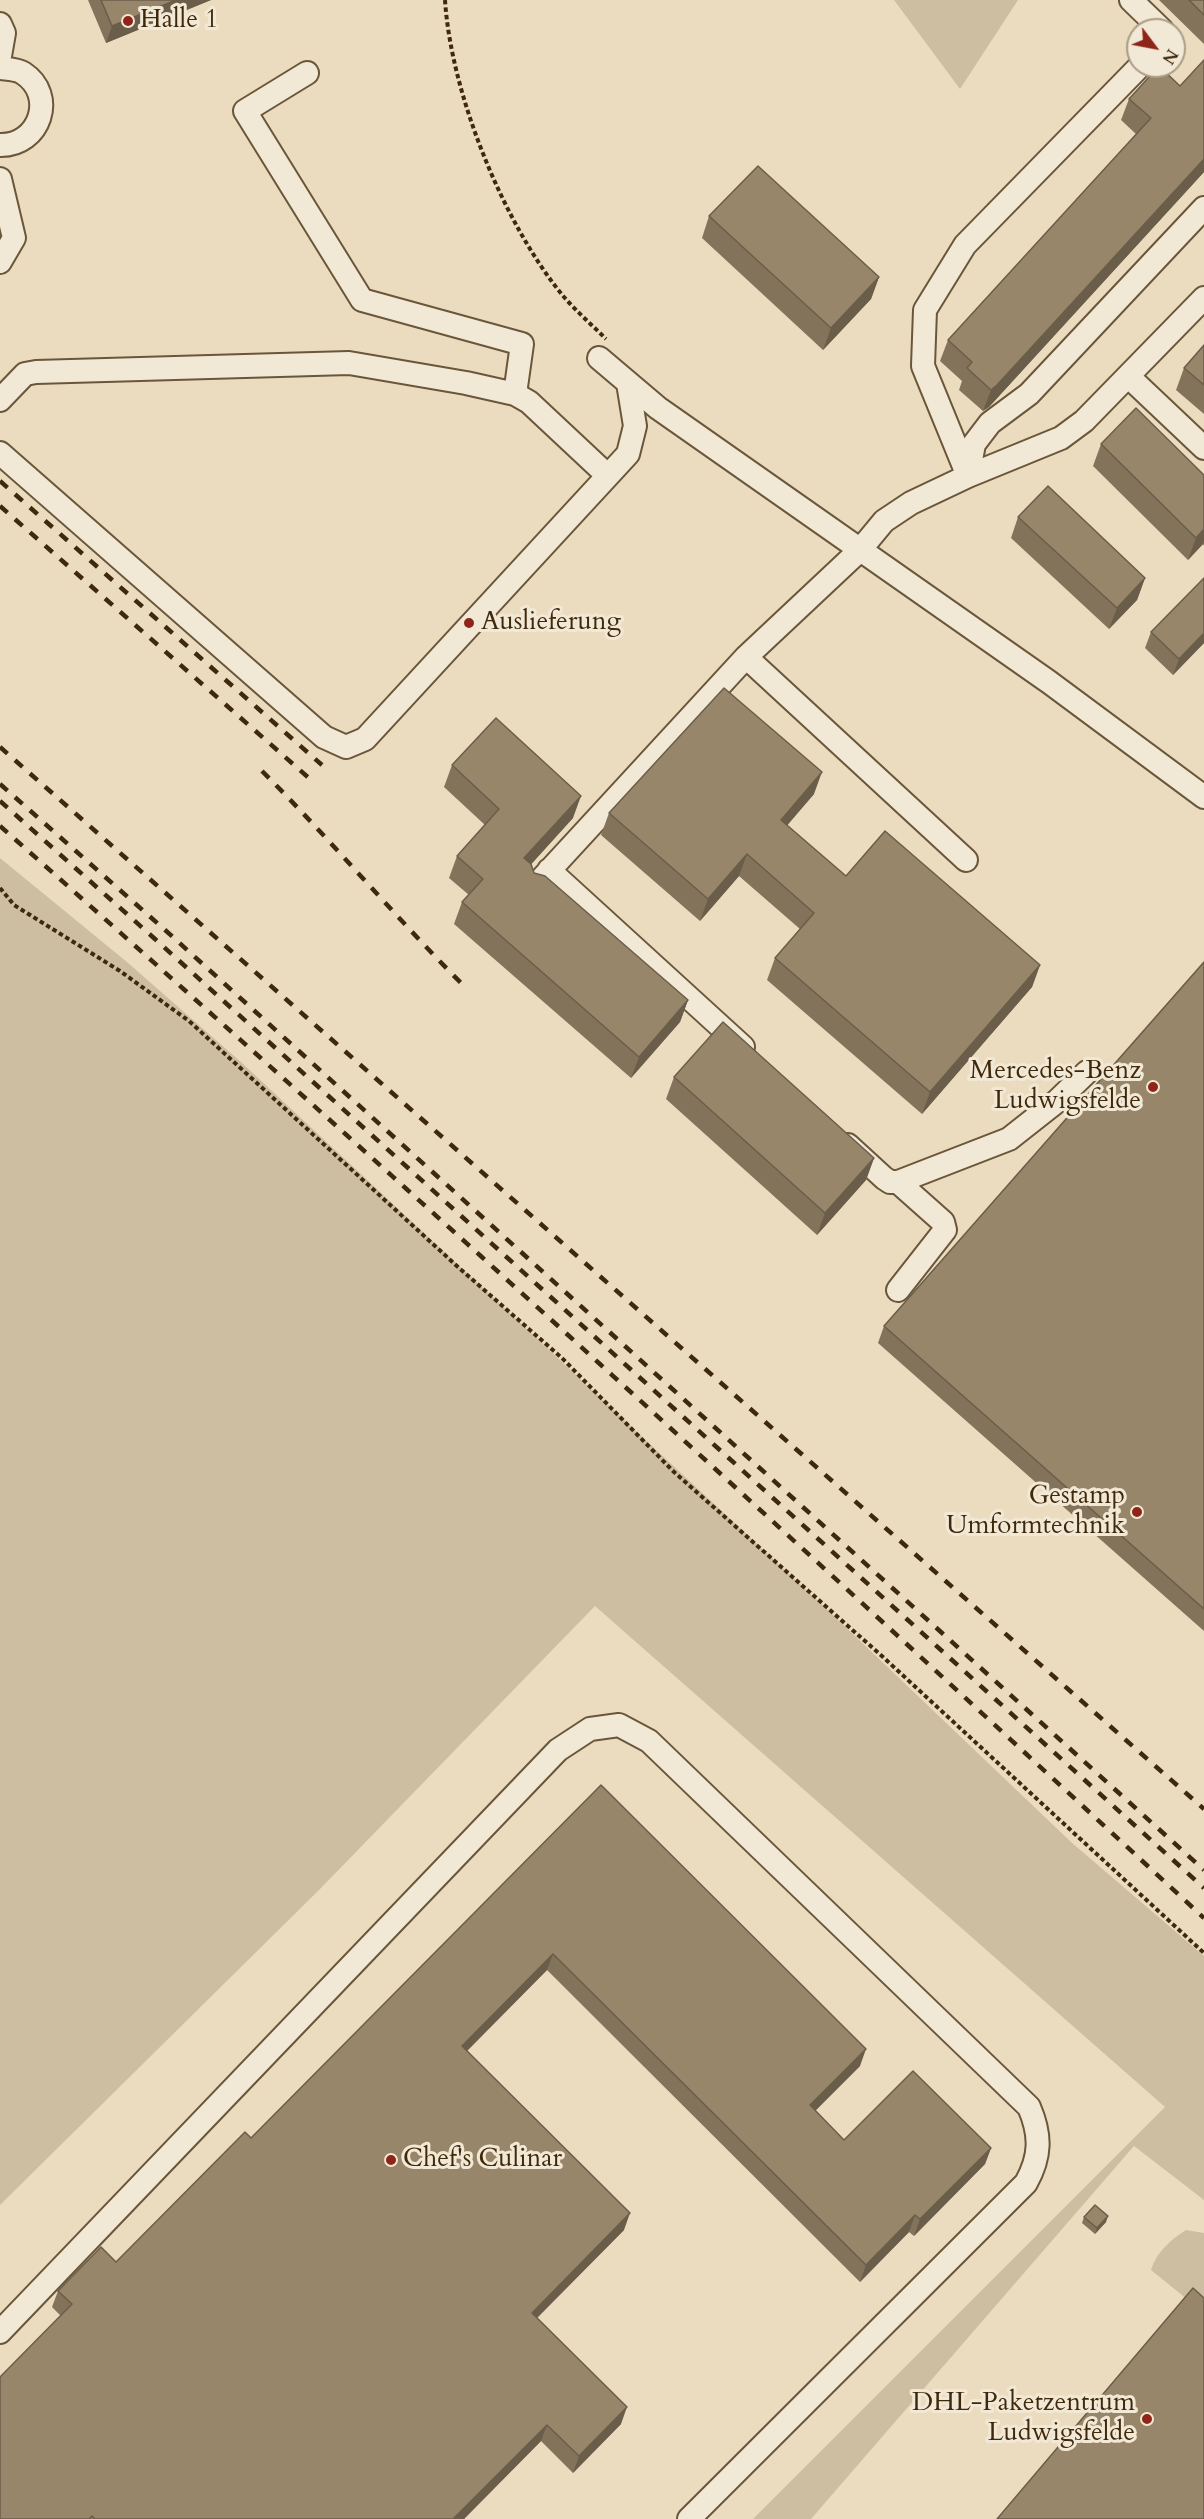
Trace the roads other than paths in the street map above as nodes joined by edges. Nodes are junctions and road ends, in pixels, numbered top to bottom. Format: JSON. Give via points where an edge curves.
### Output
{"nodes":[{"id":1,"x":1131,"y":0,"type":"edge"},
{"id":2,"x":1150,"y":18,"type":"edge"},
{"id":3,"x":0,"y":24,"type":"edge"},
{"id":4,"x":0,"y":56,"type":"edge"},
{"id":5,"x":0,"y":68,"type":"edge"},
{"id":6,"x":307,"y":73,"type":"dead end"},
{"id":7,"x":1128,"y":78,"type":"edge"},
{"id":8,"x":0,"y":145,"type":"edge"},
{"id":9,"x":0,"y":179,"type":"edge"},
{"id":10,"x":1204,"y":208,"type":"edge"},
{"id":11,"x":0,"y":262,"type":"edge"},
{"id":12,"x":1204,"y":298,"type":"edge"},
{"id":13,"x":603,"y":349,"type":"road end"},
{"id":14,"x":1129,"y":377,"type":"junction"},
{"id":15,"x":628,"y":383,"type":"junction"},
{"id":16,"x":515,"y":394,"type":"junction"},
{"id":17,"x":0,"y":400,"type":"edge"},
{"id":18,"x":1204,"y":448,"type":"edge"},
{"id":19,"x":0,"y":453,"type":"edge"},
{"id":20,"x":607,"y":475,"type":"junction"},
{"id":21,"x":968,"y":476,"type":"junction"},
{"id":22,"x":860,"y":550,"type":"junction"},
{"id":23,"x":746,"y":657,"type":"junction"},
{"id":24,"x":1201,"y":790,"type":"edge"},
{"id":25,"x":966,"y":860,"type":"dead end"},
{"id":26,"x":760,"y":1062,"type":"edge"},
{"id":27,"x":1087,"y":1072,"type":"dead end"},
{"id":28,"x":837,"y":1134,"type":"edge"},
{"id":29,"x":898,"y":1182,"type":"junction"},
{"id":30,"x":898,"y":1290,"type":"dead end"},
{"id":31,"x":0,"y":2332,"type":"edge"},
{"id":32,"x":689,"y":2519,"type":"edge"}],
"edges":[{"from":1,"to":2,"type":"lane"},
{"from":3,"to":4,"type":"lane","via":[[4,33]]},
{"from":5,"to":8,"type":"lane","via":[[22,72],[39,90],[42,114],[29,136],[12,145]]},
{"from":6,"to":16,"type":"lane","via":[[245,111],[362,300],[522,344]]},
{"from":7,"to":21,"type":"lane","via":[[964,245],[925,310],[923,366]]},
{"from":9,"to":11,"type":"lane","via":[[14,238]]},
{"from":10,"to":21,"type":"lane","via":[[1029,394],[990,423],[974,444]]},
{"from":12,"to":14,"type":"lane"},
{"from":13,"to":15,"type":"lane"},
{"from":14,"to":18,"type":"lane"},
{"from":14,"to":21,"type":"lane","via":[[1061,438]]},
{"from":15,"to":20,"type":"lane","via":[[635,426],[628,454]]},
{"from":15,"to":22,"type":"lane"},
{"from":16,"to":17,"type":"lane","via":[[348,363],[36,372],[25,374]]},
{"from":16,"to":20,"type":"lane","via":[[529,402]]},
{"from":19,"to":20,"type":"lane","via":[[324,737],[346,747],[365,739]]},
{"from":21,"to":22,"type":"lane","via":[[911,503],[884,521]]},
{"from":22,"to":23,"type":"lane"},
{"from":22,"to":24,"type":"lane"},
{"from":23,"to":25,"type":"lane"},
{"from":23,"to":26,"type":"lane","via":[[542,877]]},
{"from":27,"to":29,"type":"lane","via":[[1009,1139]]},
{"from":28,"to":29,"type":"lane","via":[[884,1178]]},
{"from":29,"to":30,"type":"lane","via":[[943,1222],[945,1230]]},
{"from":31,"to":32,"type":"lane","via":[[558,1750],[590,1729],[619,1725],[649,1741],[1029,2107],[1037,2125],[1035,2167],[1026,2183]]}]}
